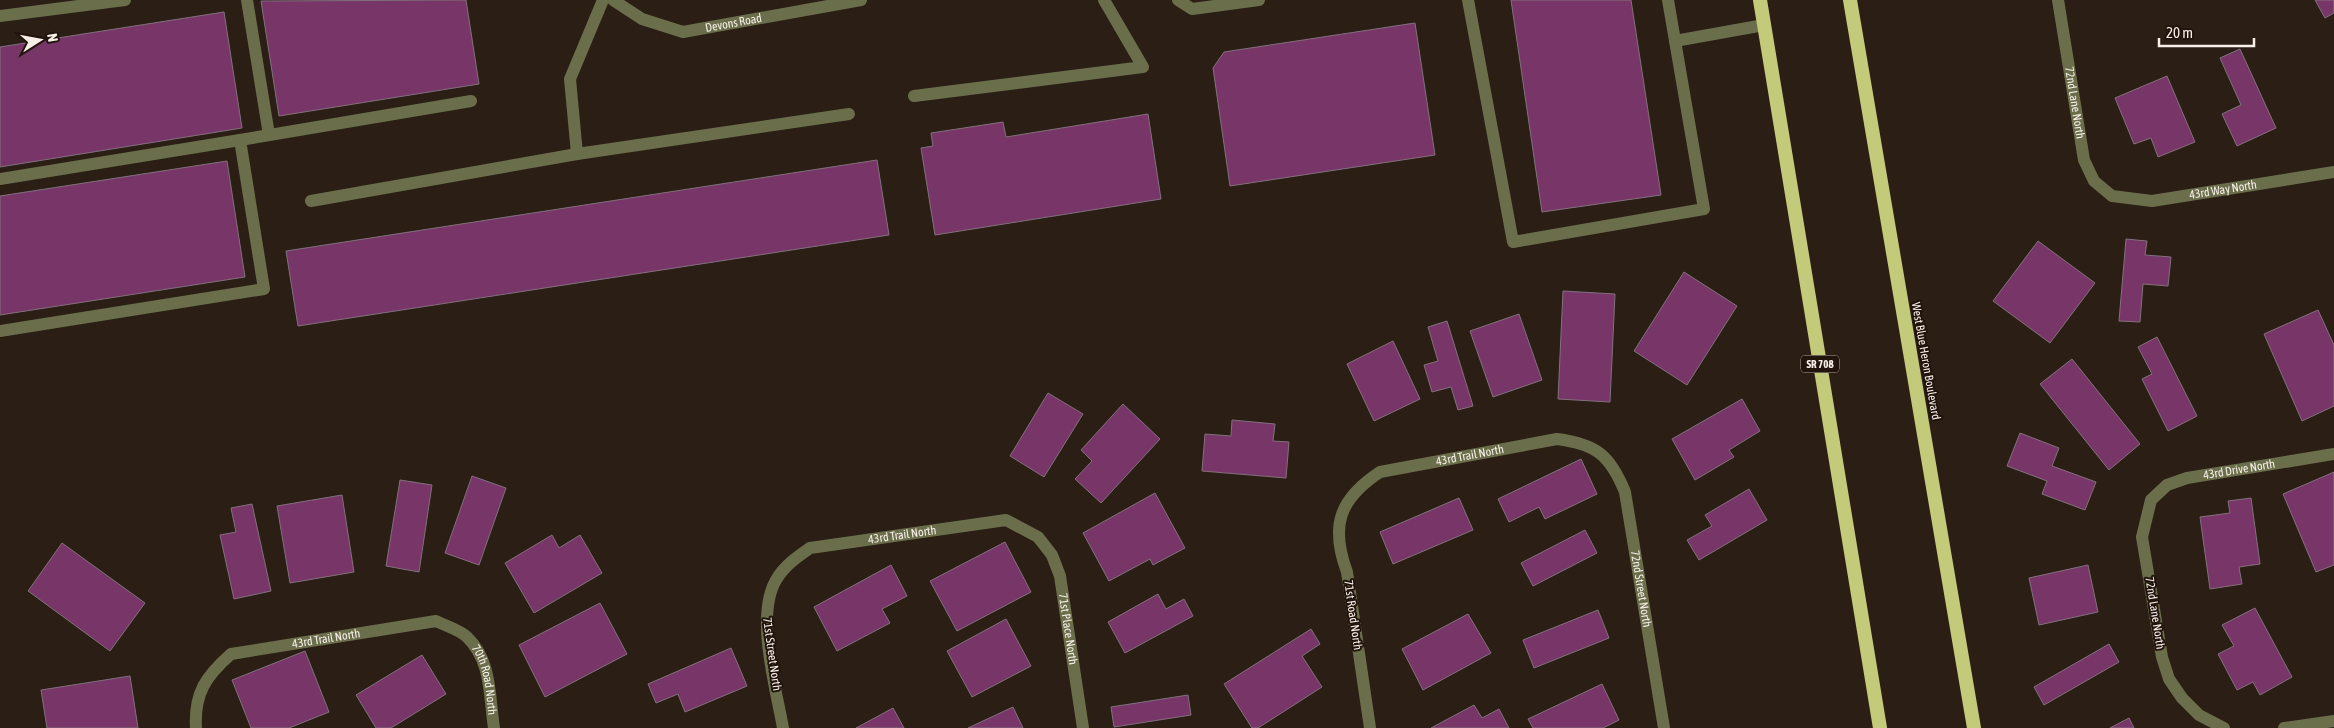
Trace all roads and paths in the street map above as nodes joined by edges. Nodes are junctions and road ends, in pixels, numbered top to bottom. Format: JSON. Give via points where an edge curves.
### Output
{"nodes":[{"id":1,"x":125,"y":0,"type":"edge"},
{"id":2,"x":247,"y":0,"type":"edge"},
{"id":3,"x":603,"y":0,"type":"edge"},
{"id":4,"x":613,"y":0,"type":"edge"},
{"id":5,"x":861,"y":0,"type":"edge"},
{"id":6,"x":1104,"y":0,"type":"edge"},
{"id":7,"x":1178,"y":0,"type":"edge"},
{"id":8,"x":1259,"y":0,"type":"edge"},
{"id":9,"x":1468,"y":0,"type":"edge"},
{"id":10,"x":1668,"y":0,"type":"edge"},
{"id":11,"x":1760,"y":0,"type":"edge"},
{"id":12,"x":1850,"y":0,"type":"edge"},
{"id":13,"x":2058,"y":0,"type":"edge"},
{"id":14,"x":0,"y":16,"type":"edge"},
{"id":15,"x":1764,"y":25,"type":"junction"},
{"id":16,"x":1675,"y":41,"type":"junction"},
{"id":17,"x":914,"y":96,"type":"dead end"},
{"id":18,"x":471,"y":101,"type":"dead end"},
{"id":19,"x":849,"y":114,"type":"dead end"},
{"id":20,"x":269,"y":135,"type":"junction"},
{"id":21,"x":240,"y":140,"type":"junction"},
{"id":22,"x":577,"y":154,"type":"junction"},
{"id":23,"x":2334,"y":172,"type":"edge"},
{"id":24,"x":0,"y":179,"type":"edge"},
{"id":25,"x":2112,"y":196,"type":"joint"},
{"id":26,"x":311,"y":201,"type":"dead end"},
{"id":27,"x":0,"y":331,"type":"edge"},
{"id":28,"x":2334,"y":454,"type":"edge"},
{"id":29,"x":1602,"y":455,"type":"joint"},
{"id":30,"x":2151,"y":500,"type":"joint"},
{"id":31,"x":1346,"y":503,"type":"joint"},
{"id":32,"x":1038,"y":537,"type":"joint"},
{"id":33,"x":776,"y":580,"type":"joint"},
{"id":34,"x":466,"y":636,"type":"joint"},
{"id":35,"x":2334,"y":721,"type":"edge"},
{"id":36,"x":196,"y":728,"type":"edge"},
{"id":37,"x":494,"y":728,"type":"edge"},
{"id":38,"x":783,"y":728,"type":"edge"},
{"id":39,"x":1082,"y":728,"type":"edge"},
{"id":40,"x":1370,"y":728,"type":"edge"},
{"id":41,"x":1664,"y":728,"type":"edge"},
{"id":42,"x":1880,"y":728,"type":"edge"},
{"id":43,"x":1974,"y":728,"type":"edge"},
{"id":44,"x":2224,"y":728,"type":"edge"},
{"id":45,"x":2284,"y":728,"type":"edge"}],
"edges":[{"from":1,"to":14,"type":"street"},
{"from":2,"to":20,"type":"street"},
{"from":3,"to":22,"type":"street","via":[[570,79]]},
{"from":4,"to":5,"type":"street","name":"Devons Road","via":[[642,19],[683,32]]},
{"from":6,"to":17,"type":"street","via":[[1143,67]]},
{"from":7,"to":8,"type":"street","via":[[1192,9]]},
{"from":9,"to":16,"type":"street","via":[[1513,242],[1704,209]]},
{"from":10,"to":16,"type":"street"},
{"from":11,"to":15,"type":"highway","number":"SR 708"},
{"from":12,"to":43,"type":"highway","name":"West Blue Heron Boulevard"},
{"from":13,"to":25,"type":"street","name":"72nd Lane North","via":[[2084,160],[2094,181]]},
{"from":15,"to":16,"type":"street"},
{"from":15,"to":42,"type":"highway","number":"SR 708"},
{"from":18,"to":20,"type":"street"},
{"from":19,"to":22,"type":"street"},
{"from":20,"to":21,"type":"street"},
{"from":21,"to":24,"type":"street"},
{"from":21,"to":27,"type":"street","via":[[264,289]]},
{"from":22,"to":26,"type":"street"},
{"from":23,"to":25,"type":"street","name":"43rd Way North","via":[[2152,201]]},
{"from":28,"to":30,"type":"street","name":"43rd Drive North","via":[[2187,478],[2167,485]]},
{"from":29,"to":31,"type":"street","name":"43rd Trail North","via":[[1581,442],[1557,439],[1389,470],[1360,484]]},
{"from":29,"to":41,"type":"street","name":"72nd Street North","via":[[1617,472],[1625,492]]},
{"from":30,"to":44,"type":"street","name":"72nd Lane North","via":[[2142,536],[2162,657],[2169,679],[2199,715]]},
{"from":31,"to":40,"type":"street","name":"71st Road North","via":[[1338,528],[1339,551],[1347,572]]},
{"from":32,"to":33,"type":"street","name":"43rd Trail North","via":[[1006,520],[810,548],[790,562]]},
{"from":32,"to":39,"type":"street","name":"71st Place North","via":[[1052,555],[1060,576]]},
{"from":33,"to":38,"type":"street","name":"71st Street North","via":[[766,612]]},
{"from":34,"to":36,"type":"street","name":"43rd Trail North","via":[[436,622],[231,654],[213,670],[201,690]]},
{"from":34,"to":37,"type":"street","name":"70th Road North","via":[[480,653],[488,674]]},
{"from":35,"to":45,"type":"street"}]}
